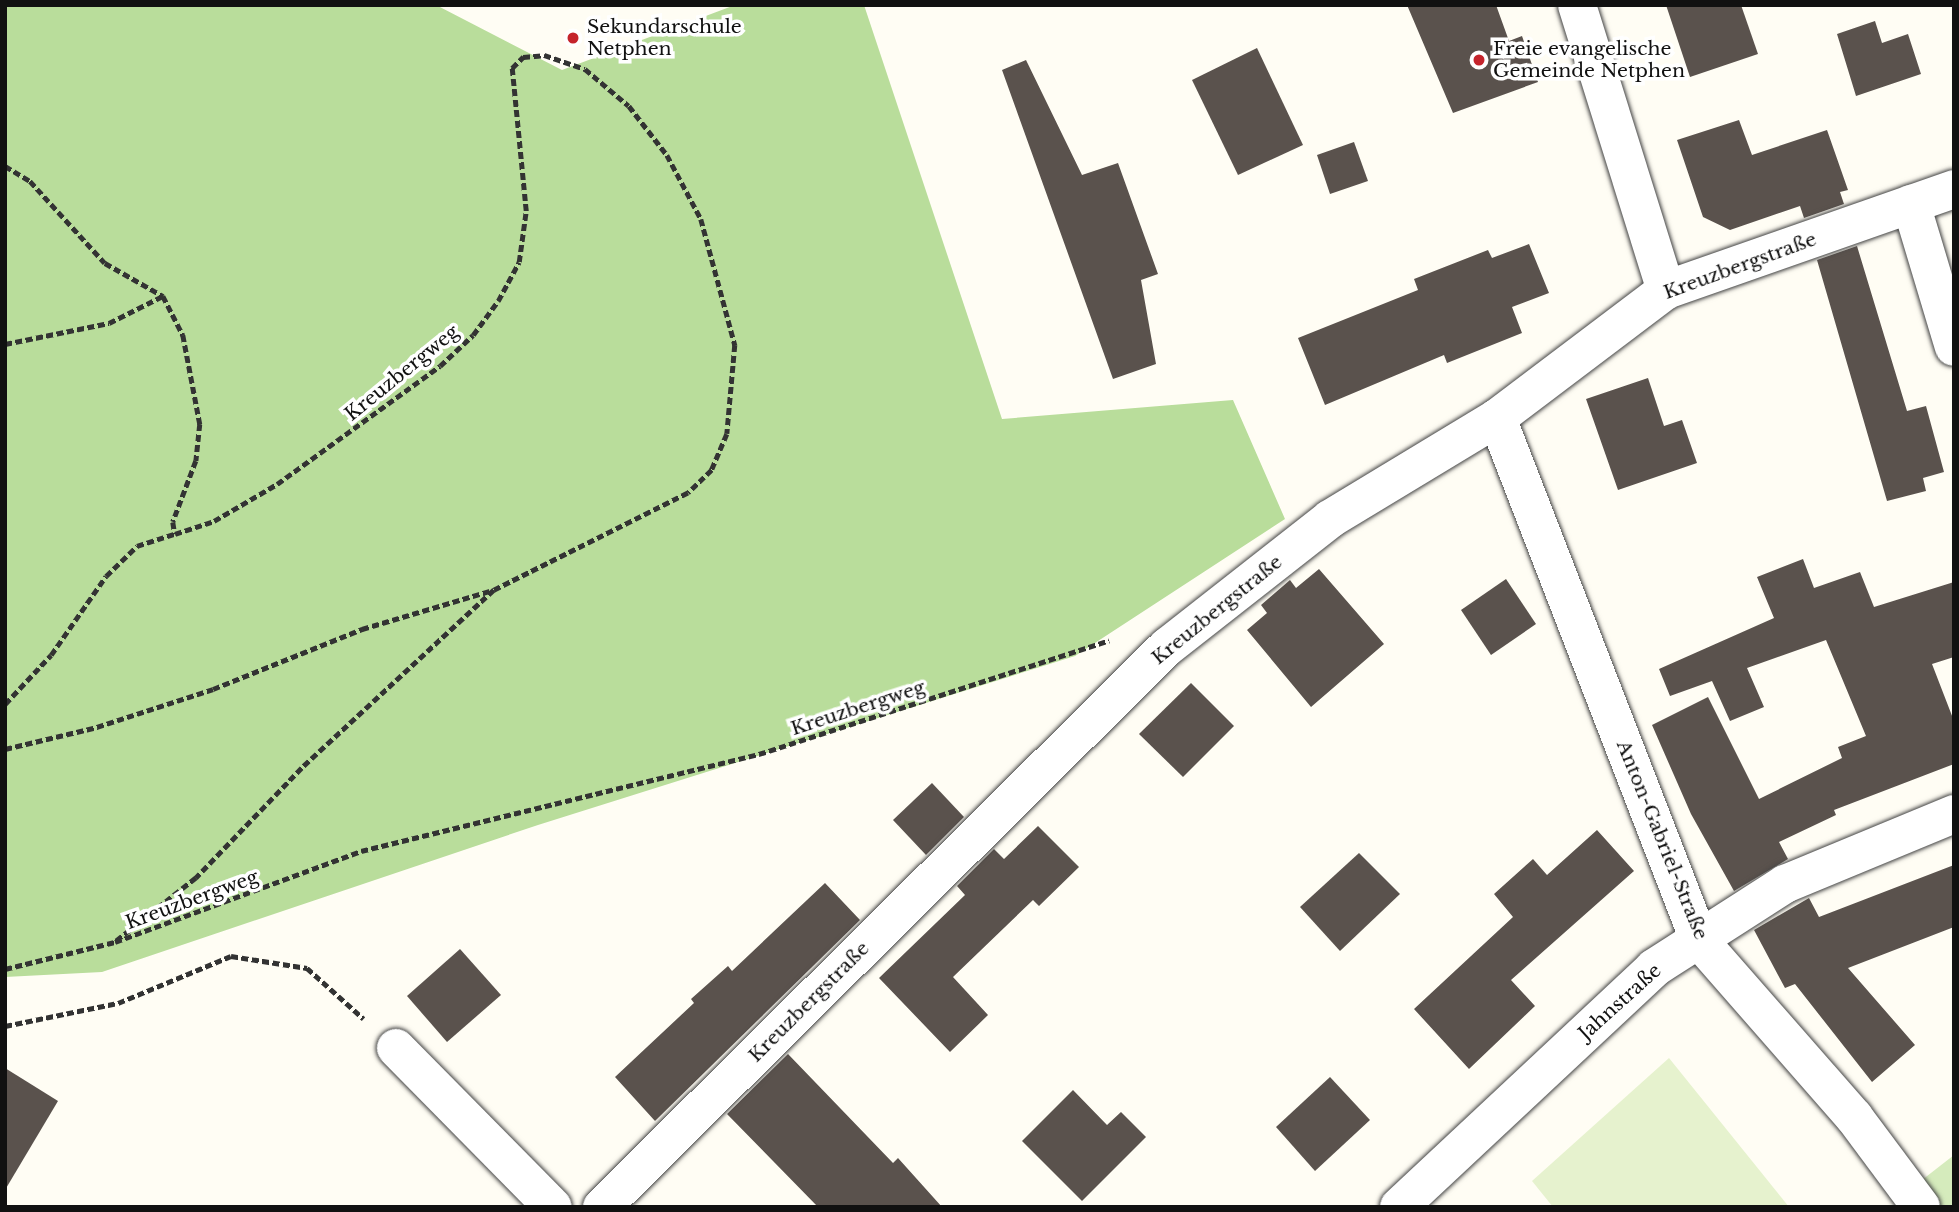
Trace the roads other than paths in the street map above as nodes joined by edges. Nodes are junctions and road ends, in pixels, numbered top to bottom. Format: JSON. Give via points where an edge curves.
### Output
{"nodes":[{"id":1,"x":1577,"y":5,"type":"edge"},
{"id":2,"x":1954,"y":189,"type":"edge"},
{"id":3,"x":1911,"y":204,"type":"junction"},
{"id":4,"x":1666,"y":290,"type":"junction"},
{"id":5,"x":1954,"y":347,"type":"edge"},
{"id":6,"x":1497,"y":418,"type":"junction"},
{"id":7,"x":1954,"y":814,"type":"edge"},
{"id":8,"x":1699,"y":940,"type":"junction"},
{"id":9,"x":396,"y":1048,"type":"road end"},
{"id":10,"x":553,"y":1207,"type":"edge"},
{"id":11,"x":602,"y":1207,"type":"edge"},
{"id":12,"x":1399,"y":1207,"type":"edge"},
{"id":13,"x":1921,"y":1207,"type":"edge"}],
"edges":[{"from":1,"to":4,"type":"street"},
{"from":2,"to":3,"type":"street","name":"Kreuzbergstraße"},
{"from":3,"to":4,"type":"street","name":"Kreuzbergstraße"},
{"from":3,"to":5,"type":"street"},
{"from":4,"to":6,"type":"street","name":"Kreuzbergstraße"},
{"from":6,"to":8,"type":"street","name":"Anton-Gabriel-Straße"},
{"from":6,"to":11,"type":"street","name":"Kreuzbergstraße","via":[[1330,519],[1167,647]]},
{"from":7,"to":8,"type":"street","name":"Jahnstraße","via":[[1786,884]]},
{"from":8,"to":12,"type":"street","name":"Jahnstraße","via":[[1654,968]]},
{"from":8,"to":13,"type":"street","name":"Anton-Gabriel-Straße","via":[[1854,1117]]},
{"from":9,"to":10,"type":"street"}]}
